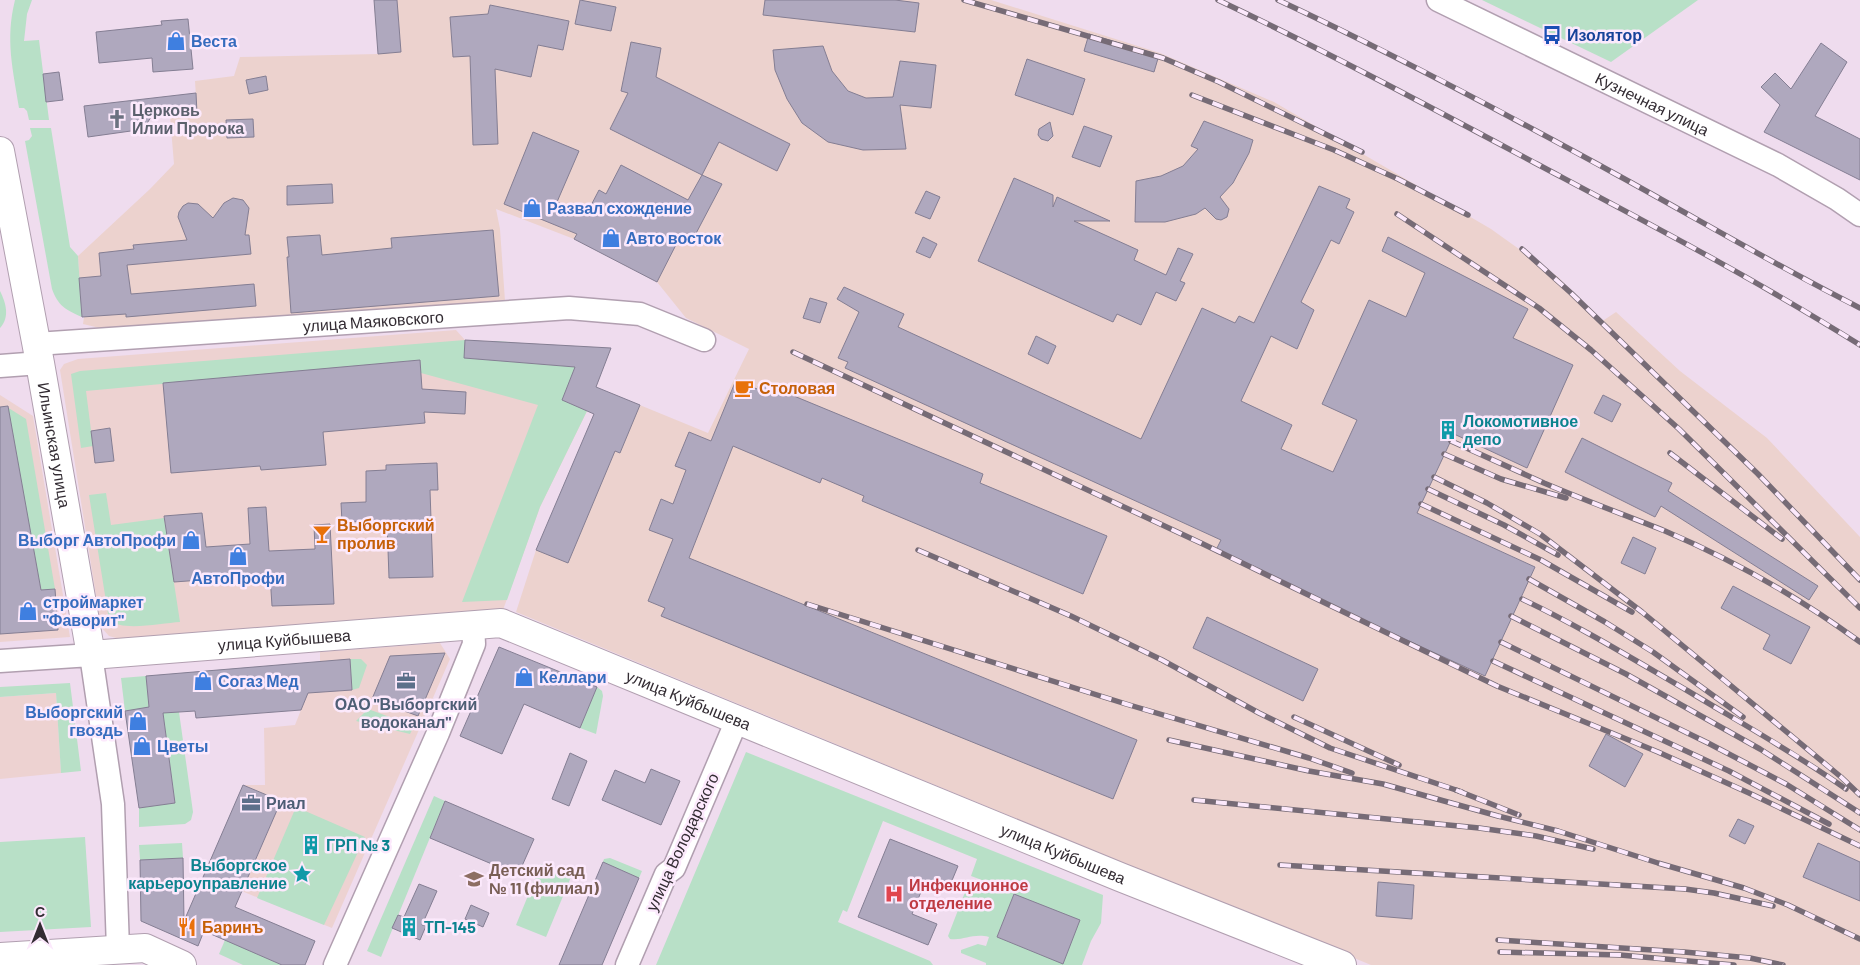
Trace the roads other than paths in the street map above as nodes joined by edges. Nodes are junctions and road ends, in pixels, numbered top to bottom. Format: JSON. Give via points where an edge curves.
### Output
{"nodes":[{"id":1,"x":1438,"y":0,"type":"edge"},
{"id":2,"x":0,"y":151,"type":"edge"},
{"id":3,"x":1860,"y":215,"type":"edge"},
{"id":4,"x":704,"y":340,"type":"dead end"},
{"id":5,"x":38,"y":354,"type":"junction"},
{"id":6,"x":0,"y":366,"type":"edge"},
{"id":7,"x":473,"y":625,"type":"junction"},
{"id":8,"x":91,"y":655,"type":"junction"},
{"id":9,"x":0,"y":661,"type":"edge"},
{"id":10,"x":737,"y":720,"type":"junction"},
{"id":11,"x":118,"y":949,"type":"junction"},
{"id":12,"x":0,"y":957,"type":"edge"},
{"id":13,"x":1330,"y":963,"type":"edge"},
{"id":14,"x":182,"y":965,"type":"edge"},
{"id":15,"x":335,"y":965,"type":"edge"},
{"id":16,"x":627,"y":965,"type":"edge"}],
"edges":[{"from":1,"to":3,"type":"street","name":"Кузнечная улица","via":[[1778,164]]},
{"from":2,"to":5,"type":"main road","name":"Ильинская улица"},
{"from":4,"to":5,"type":"street","name":"улица Маяковского","via":[[640,314],[569,308]]},
{"from":5,"to":6,"type":"street","name":"улица Маяковского"},
{"from":5,"to":8,"type":"main road","name":"Ильинская улица"},
{"from":7,"to":8,"type":"main road","name":"улица Куйбышева"},
{"from":7,"to":10,"type":"main road","name":"улица Куйбышева","via":[[501,623]]},
{"from":7,"to":15,"type":"street","via":[[474,644],[438,733]]},
{"from":8,"to":9,"type":"street","name":"улица Куйбышева"},
{"from":8,"to":11,"type":"street","name":"Ильинская улица","via":[[113,804]]},
{"from":10,"to":13,"type":"main road","name":"улица Куйбышева"},
{"from":10,"to":16,"type":"street","name":"улица Володарского","via":[[674,868],[666,874]]},
{"from":11,"to":12,"type":"main road"},
{"from":11,"to":14,"type":"main road","via":[[145,948]]}]}
